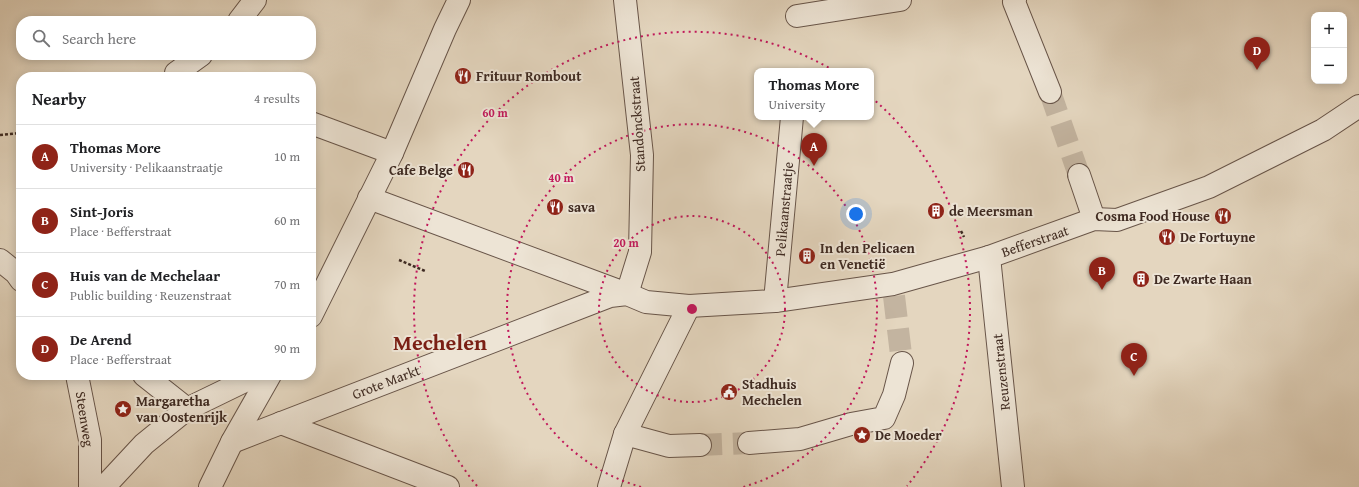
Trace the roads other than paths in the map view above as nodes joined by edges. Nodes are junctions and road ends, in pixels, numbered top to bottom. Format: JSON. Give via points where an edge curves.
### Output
{"nodes":[{"id":1,"x":255,"y":0,"type":"edge"},
{"id":2,"x":459,"y":0,"type":"edge"},
{"id":3,"x":625,"y":0,"type":"edge"},
{"id":4,"x":900,"y":0,"type":"edge"},
{"id":5,"x":1015,"y":0,"type":"edge"},
{"id":6,"x":242,"y":16,"type":"edge"},
{"id":7,"x":797,"y":16,"type":"dead end"},
{"id":8,"x":196,"y":60,"type":"edge"},
{"id":9,"x":183,"y":72,"type":"edge"},
{"id":10,"x":1050,"y":92,"type":"tunnel mouth"},
{"id":11,"x":1359,"y":106,"type":"edge"},
{"id":12,"x":792,"y":120,"type":"edge"},
{"id":13,"x":316,"y":125,"type":"edge"},
{"id":14,"x":392,"y":153,"type":"junction"},
{"id":15,"x":1079,"y":175,"type":"tunnel mouth"},
{"id":16,"x":369,"y":198,"type":"junction"},
{"id":17,"x":1094,"y":219,"type":"junction"},
{"id":18,"x":989,"y":256,"type":"junction"},
{"id":19,"x":627,"y":294,"type":"junction"},
{"id":20,"x":775,"y":301,"type":"junction"},
{"id":21,"x":316,"y":306,"type":"edge"},
{"id":22,"x":689,"y":306,"type":"junction"},
{"id":23,"x":902,"y":363,"type":"tunnel mouth"},
{"id":24,"x":78,"y":380,"type":"edge"},
{"id":25,"x":150,"y":380,"type":"edge"},
{"id":26,"x":247,"y":380,"type":"edge"},
{"id":27,"x":267,"y":380,"type":"edge"},
{"id":28,"x":187,"y":409,"type":"junction"},
{"id":29,"x":281,"y":423,"type":"junction"},
{"id":30,"x":625,"y":434,"type":"junction"},
{"id":31,"x":232,"y":442,"type":"junction"},
{"id":32,"x":748,"y":443,"type":"tunnel mouth"},
{"id":33,"x":700,"y":445,"type":"tunnel mouth"},
{"id":34,"x":90,"y":487,"type":"edge"},
{"id":35,"x":104,"y":487,"type":"edge"},
{"id":36,"x":210,"y":487,"type":"edge"},
{"id":37,"x":448,"y":487,"type":"edge"},
{"id":38,"x":609,"y":487,"type":"edge"},
{"id":39,"x":1013,"y":487,"type":"edge"}],
"edges":[{"from":1,"to":6,"type":"street"},
{"from":2,"to":14,"type":"street"},
{"from":3,"to":19,"type":"street","name":"Standonckstraat","via":[[642,155],[640,252]]},
{"from":4,"to":7,"type":"street"},
{"from":5,"to":10,"type":"street"},
{"from":8,"to":9,"type":"street"},
{"from":11,"to":17,"type":"street","name":"Befferstraat","via":[[1323,130],[1209,187],[1117,220]]},
{"from":12,"to":20,"type":"street","name":"Pelikaanstraatje"},
{"from":13,"to":14,"type":"street"},
{"from":14,"to":16,"type":"street"},
{"from":15,"to":17,"type":"street"},
{"from":16,"to":19,"type":"street"},
{"from":16,"to":21,"type":"street"},
{"from":17,"to":18,"type":"street","name":"Befferstraat"},
{"from":18,"to":20,"type":"street","name":"Befferstraat","via":[[893,290]]},
{"from":18,"to":39,"type":"street","name":"Reuzenstraat"},
{"from":19,"to":22,"type":"street","via":[[646,302]]},
{"from":19,"to":29,"type":"street","name":"Grote Markt","via":[[610,296]]},
{"from":20,"to":22,"type":"street","name":"Befferstraat"},
{"from":22,"to":30,"type":"street"},
{"from":23,"to":32,"type":"street","via":[[894,395],[884,418],[800,438]]},
{"from":24,"to":34,"type":"street","name":"Steenweg","via":[[90,440]]},
{"from":25,"to":28,"type":"street"},
{"from":26,"to":28,"type":"street"},
{"from":27,"to":31,"type":"street"},
{"from":28,"to":35,"type":"street","via":[[144,444]]},
{"from":29,"to":31,"type":"street","name":"Grote Markt"},
{"from":29,"to":37,"type":"street"},
{"from":30,"to":33,"type":"street","via":[[669,446]]},
{"from":30,"to":38,"type":"street"},
{"from":31,"to":36,"type":"street"}]}
